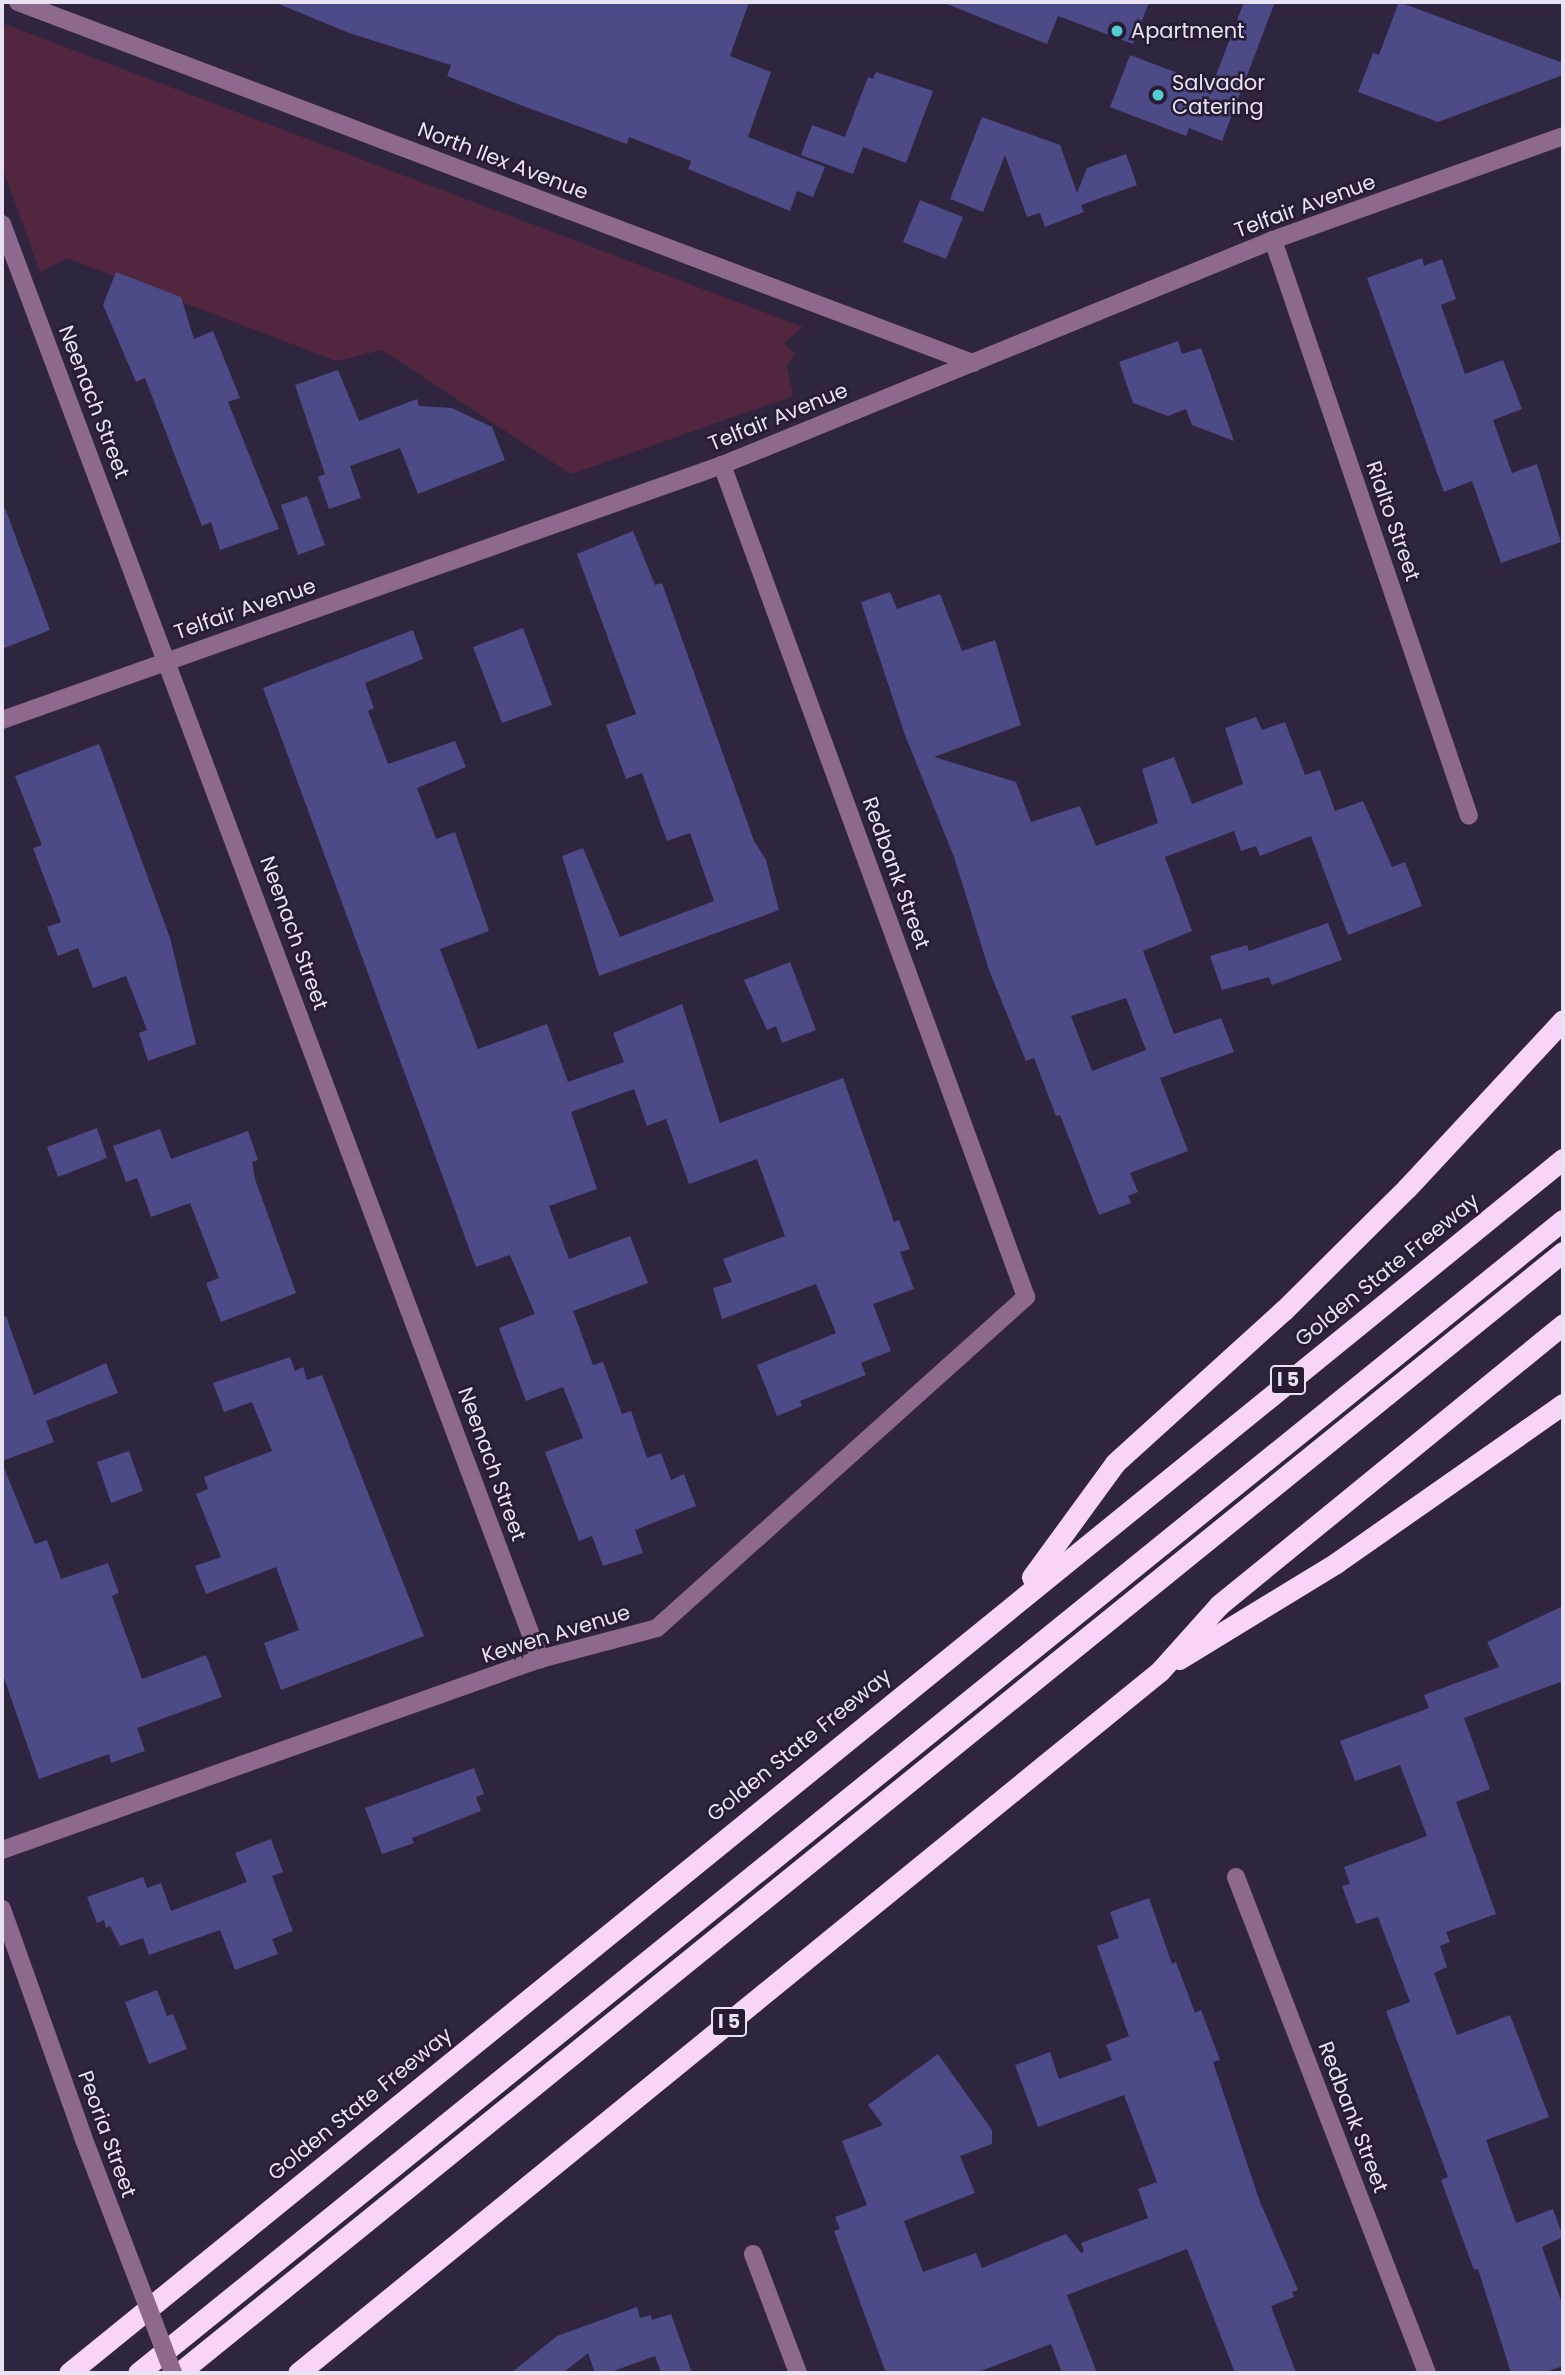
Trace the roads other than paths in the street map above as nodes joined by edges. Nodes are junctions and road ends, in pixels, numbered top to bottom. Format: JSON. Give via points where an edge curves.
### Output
{"nodes":[{"id":1,"x":18,"y":2,"type":"edge"},
{"id":2,"x":1563,"y":136,"type":"edge"},
{"id":3,"x":2,"y":224,"type":"edge"},
{"id":4,"x":1273,"y":240,"type":"junction"},
{"id":5,"x":972,"y":363,"type":"junction"},
{"id":6,"x":722,"y":465,"type":"junction"},
{"id":7,"x":169,"y":660,"type":"junction"},
{"id":8,"x":2,"y":720,"type":"edge"},
{"id":9,"x":1469,"y":816,"type":"dead end"},
{"id":10,"x":1563,"y":1020,"type":"edge"},
{"id":11,"x":1563,"y":1159,"type":"edge"},
{"id":12,"x":1563,"y":1220,"type":"edge"},
{"id":13,"x":1563,"y":1252,"type":"edge"},
{"id":14,"x":1026,"y":1297,"type":"joint"},
{"id":15,"x":1563,"y":1324,"type":"edge"},
{"id":16,"x":1563,"y":1404,"type":"edge"},
{"id":17,"x":1013,"y":1602,"type":"junction"},
{"id":18,"x":540,"y":1659,"type":"junction"},
{"id":19,"x":1160,"y":1671,"type":"junction"},
{"id":20,"x":2,"y":1850,"type":"edge"},
{"id":21,"x":1236,"y":1877,"type":"dead end"},
{"id":22,"x":2,"y":1909,"type":"edge"},
{"id":23,"x":753,"y":2254,"type":"dead end"},
{"id":24,"x":69,"y":2373,"type":"edge"},
{"id":25,"x":138,"y":2373,"type":"edge"},
{"id":26,"x":173,"y":2373,"type":"edge"},
{"id":27,"x":179,"y":2373,"type":"edge"},
{"id":28,"x":298,"y":2373,"type":"edge"},
{"id":29,"x":798,"y":2373,"type":"edge"},
{"id":30,"x":1427,"y":2373,"type":"edge"}],
"edges":[{"from":1,"to":5,"type":"street","name":"North Ilex Avenue"},
{"from":2,"to":4,"type":"street","name":"Telfair Avenue"},
{"from":3,"to":7,"type":"street","name":"Neenach Street"},
{"from":4,"to":5,"type":"street","name":"Telfair Avenue"},
{"from":4,"to":9,"type":"street","name":"Rialto Street"},
{"from":5,"to":6,"type":"street","name":"Telfair Avenue"},
{"from":6,"to":7,"type":"street","name":"Telfair Avenue"},
{"from":6,"to":14,"type":"street","name":"Redbank Street"},
{"from":7,"to":8,"type":"street","name":"Telfair Avenue"},
{"from":7,"to":18,"type":"street","name":"Neenach Street"},
{"from":10,"to":17,"type":"highway","via":[[1294,1301],[1115,1463]]},
{"from":11,"to":17,"type":"highway","name":"Golden State Freeway","number":"I 5"},
{"from":12,"to":25,"type":"highway"},
{"from":13,"to":27,"type":"highway"},
{"from":14,"to":18,"type":"street","name":"Kewen Avenue","via":[[657,1628]]},
{"from":15,"to":19,"type":"highway","number":"I 5","via":[[1219,1605]]},
{"from":16,"to":19,"type":"highway","via":[[1336,1563]]},
{"from":17,"to":24,"type":"highway","name":"Golden State Freeway","number":"I 5"},
{"from":18,"to":20,"type":"street","name":"Kewen Avenue"},
{"from":19,"to":28,"type":"highway","number":"I 5"},
{"from":21,"to":30,"type":"street","name":"Redbank Street"},
{"from":22,"to":26,"type":"street","name":"Peoria Street","bridge":true},
{"from":23,"to":29,"type":"street"}]}
